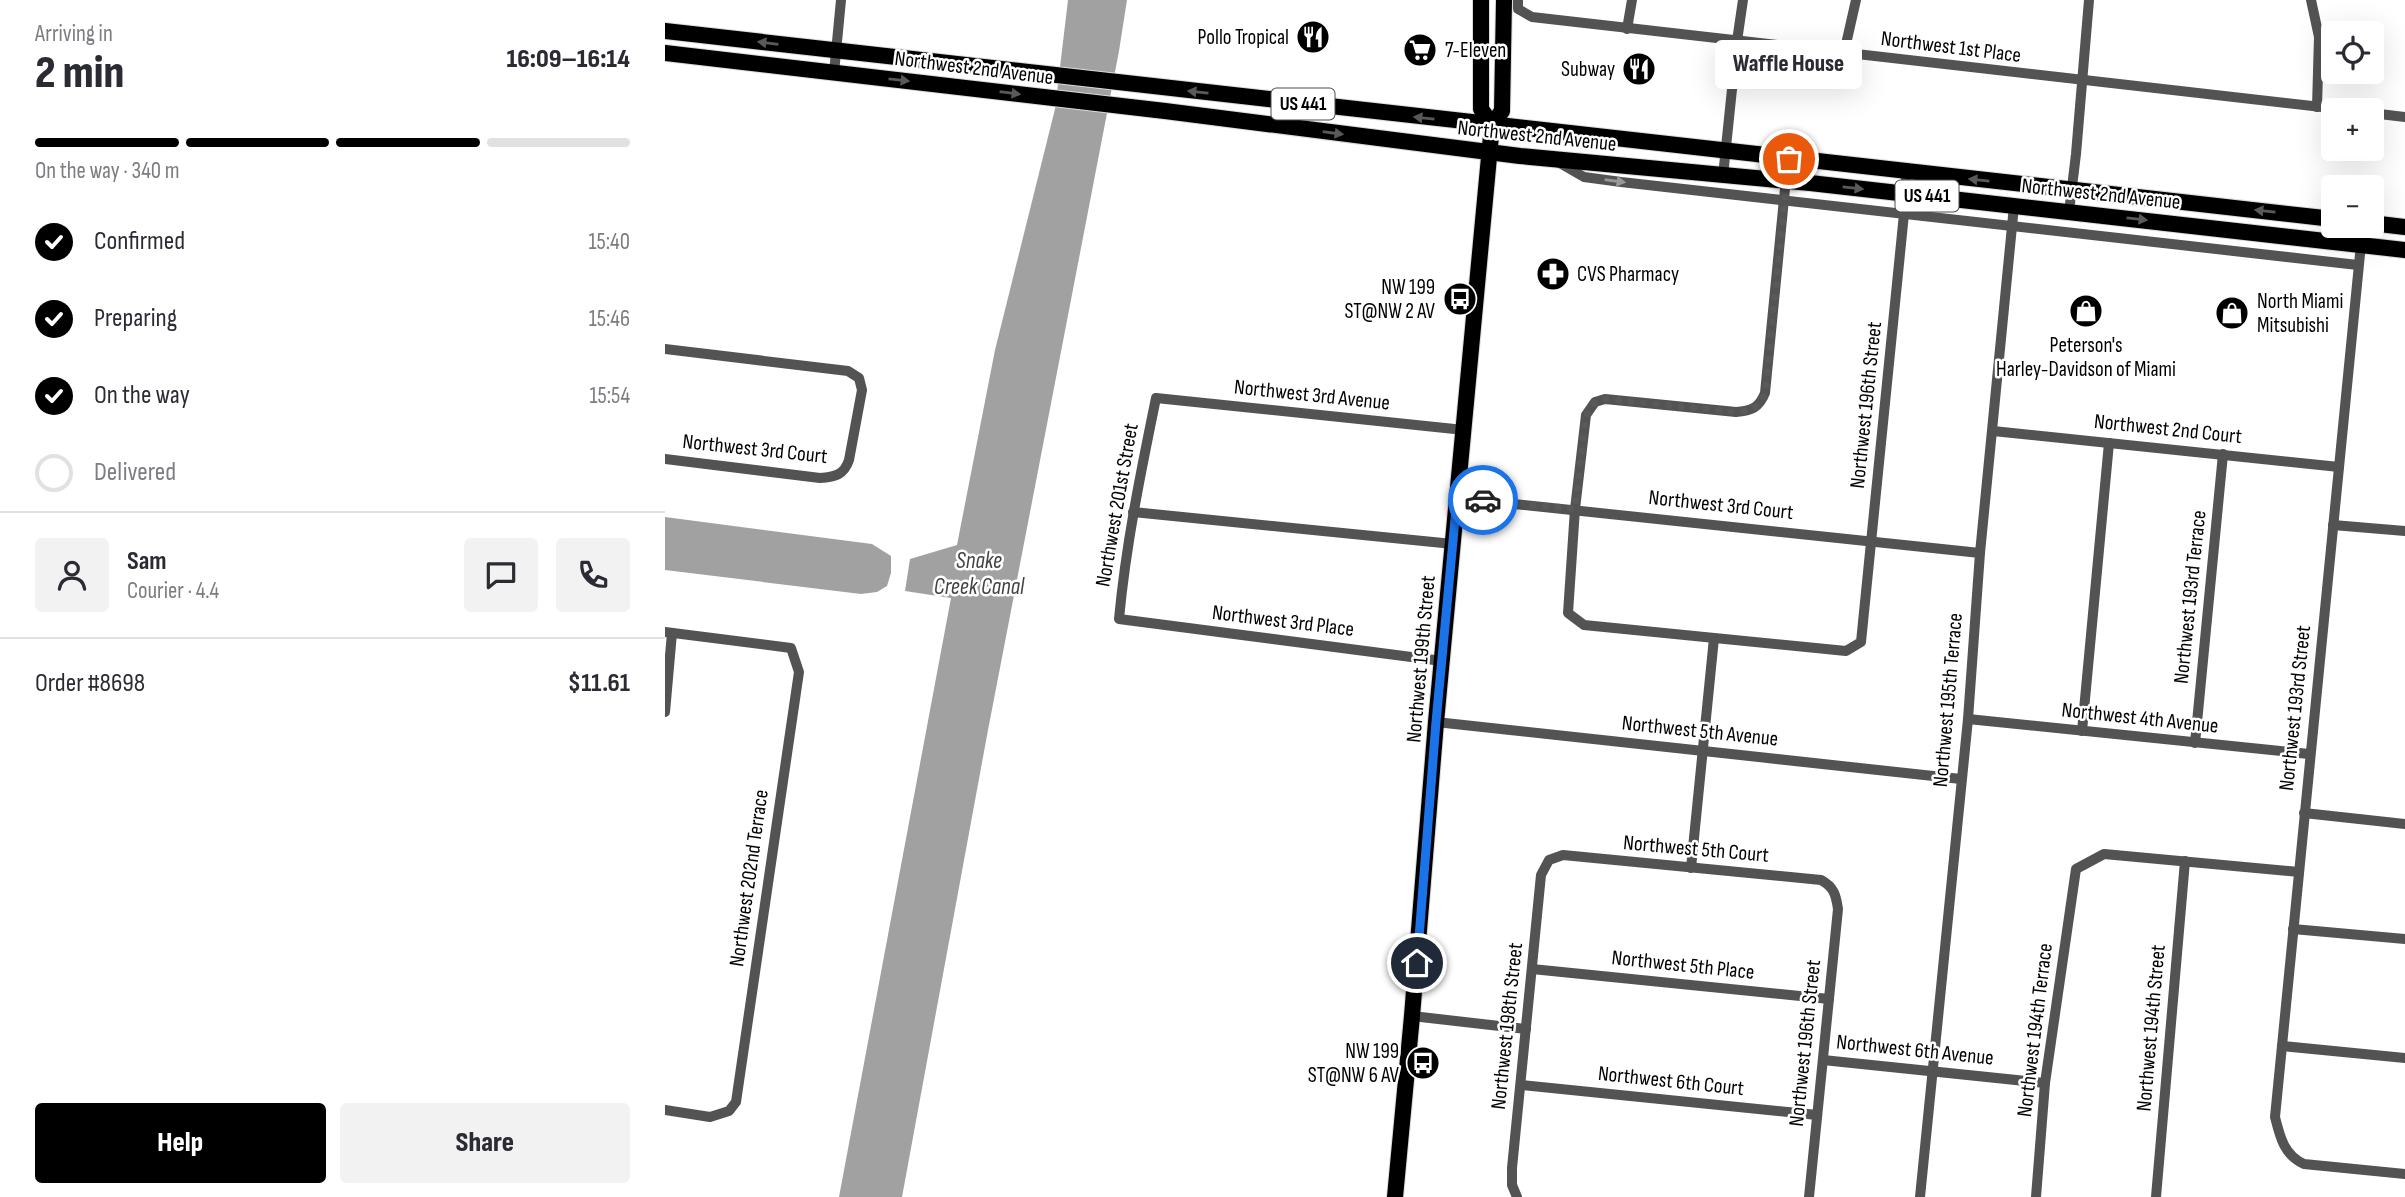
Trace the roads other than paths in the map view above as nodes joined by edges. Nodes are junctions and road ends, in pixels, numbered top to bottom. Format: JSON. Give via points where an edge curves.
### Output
{"nodes":[{"id":1,"x":841,"y":0,"type":"edge"},
{"id":2,"x":1481,"y":0,"type":"edge"},
{"id":3,"x":1504,"y":0,"type":"edge"},
{"id":4,"x":1518,"y":0,"type":"edge"},
{"id":5,"x":1632,"y":0,"type":"edge"},
{"id":6,"x":1743,"y":0,"type":"edge"},
{"id":7,"x":1856,"y":0,"type":"edge"},
{"id":8,"x":2089,"y":0,"type":"edge"},
{"id":9,"x":2311,"y":0,"type":"edge"},
{"id":10,"x":1627,"y":29,"type":"junction"},
{"id":11,"x":665,"y":31,"type":"edge"},
{"id":12,"x":1737,"y":41,"type":"junction"},
{"id":13,"x":836,"y":51,"type":"junction"},
{"id":14,"x":665,"y":53,"type":"edge"},
{"id":15,"x":1844,"y":53,"type":"junction"},
{"id":16,"x":967,"y":66,"type":"junction"},
{"id":17,"x":834,"y":73,"type":"junction"},
{"id":18,"x":2083,"y":82,"type":"junction"},
{"id":19,"x":964,"y":87,"type":"junction"},
{"id":20,"x":1256,"y":99,"type":"junction"},
{"id":21,"x":2317,"y":107,"type":"junction"},
{"id":22,"x":2321,"y":107,"type":"edge"},
{"id":23,"x":2384,"y":115,"type":"edge"},
{"id":24,"x":2405,"y":117,"type":"edge"},
{"id":25,"x":1253,"y":122,"type":"junction"},
{"id":26,"x":1492,"y":125,"type":"junction"},
{"id":27,"x":1490,"y":152,"type":"junction"},
{"id":28,"x":1725,"y":152,"type":"junction"},
{"id":29,"x":1551,"y":159,"type":"junction"},
{"id":30,"x":1789,"y":159,"type":"junction"},
{"id":31,"x":1906,"y":171,"type":"junction"},
{"id":32,"x":1723,"y":176,"type":"junction"},
{"id":33,"x":1785,"y":181,"type":"junction"},
{"id":34,"x":2071,"y":190,"type":"junction"},
{"id":35,"x":1906,"y":194,"type":"junction"},
{"id":36,"x":1783,"y":201,"type":"junction"},
{"id":37,"x":2014,"y":206,"type":"junction"},
{"id":38,"x":2069,"y":212,"type":"junction"},
{"id":39,"x":1904,"y":215,"type":"junction"},
{"id":40,"x":2321,"y":218,"type":"edge"},
{"id":41,"x":2384,"y":225,"type":"edge"},
{"id":42,"x":2011,"y":227,"type":"junction"},
{"id":43,"x":2405,"y":227,"type":"edge"},
{"id":44,"x":2361,"y":244,"type":"junction"},
{"id":45,"x":2405,"y":250,"type":"edge"},
{"id":46,"x":2358,"y":265,"type":"junction"},
{"id":47,"x":665,"y":349,"type":"edge"},
{"id":48,"x":1156,"y":398,"type":"joint"},
{"id":49,"x":1464,"y":430,"type":"junction"},
{"id":50,"x":1993,"y":431,"type":"junction"},
{"id":51,"x":2109,"y":443,"type":"junction"},
{"id":52,"x":2223,"y":454,"type":"junction"},
{"id":53,"x":665,"y":459,"type":"edge"},
{"id":54,"x":2339,"y":467,"type":"junction"},
{"id":55,"x":1457,"y":498,"type":"junction"},
{"id":56,"x":1575,"y":509,"type":"junction"},
{"id":57,"x":1133,"y":512,"type":"junction"},
{"id":58,"x":2333,"y":525,"type":"junction"},
{"id":59,"x":2405,"y":531,"type":"edge"},
{"id":60,"x":1871,"y":541,"type":"junction"},
{"id":61,"x":1453,"y":544,"type":"junction"},
{"id":62,"x":1980,"y":553,"type":"junction"},
{"id":63,"x":1119,"y":619,"type":"joint"},
{"id":64,"x":669,"y":633,"type":"edge"},
{"id":65,"x":1714,"y":638,"type":"junction"},
{"id":66,"x":1442,"y":661,"type":"junction"},
{"id":67,"x":665,"y":712,"type":"edge"},
{"id":68,"x":1968,"y":719,"type":"junction"},
{"id":69,"x":1436,"y":722,"type":"junction"},
{"id":70,"x":2082,"y":731,"type":"junction"},
{"id":71,"x":2195,"y":743,"type":"junction"},
{"id":72,"x":1702,"y":751,"type":"junction"},
{"id":73,"x":2309,"y":754,"type":"junction"},
{"id":74,"x":1961,"y":779,"type":"junction"},
{"id":75,"x":2304,"y":813,"type":"junction"},
{"id":76,"x":2405,"y":824,"type":"edge"},
{"id":77,"x":1549,"y":860,"type":"joint"},
{"id":78,"x":2185,"y":862,"type":"junction"},
{"id":79,"x":1691,"y":868,"type":"junction"},
{"id":80,"x":2299,"y":872,"type":"junction"},
{"id":81,"x":1835,"y":893,"type":"joint"},
{"id":82,"x":2293,"y":929,"type":"junction"},
{"id":83,"x":2405,"y":939,"type":"edge"},
{"id":84,"x":1532,"y":969,"type":"junction"},
{"id":85,"x":1829,"y":999,"type":"junction"},
{"id":86,"x":1412,"y":1016,"type":"junction"},
{"id":87,"x":1526,"y":1029,"type":"junction"},
{"id":88,"x":2282,"y":1046,"type":"junction"},
{"id":89,"x":2405,"y":1058,"type":"edge"},
{"id":90,"x":1823,"y":1060,"type":"junction"},
{"id":91,"x":1932,"y":1070,"type":"junction"},
{"id":92,"x":2045,"y":1083,"type":"junction"},
{"id":93,"x":1521,"y":1085,"type":"junction"},
{"id":94,"x":665,"y":1110,"type":"edge"},
{"id":95,"x":1817,"y":1115,"type":"junction"},
{"id":96,"x":2405,"y":1174,"type":"edge"},
{"id":97,"x":1395,"y":1197,"type":"edge"},
{"id":98,"x":1517,"y":1197,"type":"edge"},
{"id":99,"x":1809,"y":1197,"type":"edge"},
{"id":100,"x":1920,"y":1197,"type":"edge"},
{"id":101,"x":2036,"y":1197,"type":"edge"},
{"id":102,"x":2156,"y":1197,"type":"edge"}],
"edges":[{"from":1,"to":13,"type":"street"},
{"from":2,"to":26,"type":"main road","name":"Northwest 199th Street","via":[[1481,109]]},
{"from":3,"to":26,"type":"main road","name":"Northwest 199th Street","via":[[1502,111]]},
{"from":4,"to":10,"type":"street","name":"Northwest 1st Place","via":[[1518,9],[1532,17]]},
{"from":5,"to":10,"type":"street"},
{"from":6,"to":12,"type":"street"},
{"from":7,"to":15,"type":"street"},
{"from":8,"to":18,"type":"street"},
{"from":9,"to":21,"type":"street","via":[[2319,37]]},
{"from":10,"to":12,"type":"street","name":"Northwest 1st Place"},
{"from":13,"to":11,"type":"main road","name":"Northwest 2nd Avenue","number":"US 441","one_way":true},
{"from":12,"to":15,"type":"street","name":"Northwest 1st Place"},
{"from":12,"to":28,"type":"street"},
{"from":13,"to":16,"type":"main road","name":"Northwest 2nd Avenue","number":"US 441"},
{"from":13,"to":17,"type":"street"},
{"from":14,"to":17,"type":"main road","name":"Northwest 2nd Avenue","number":"US 441"},
{"from":15,"to":18,"type":"street","name":"Northwest 1st Place"},
{"from":16,"to":19,"type":"street"},
{"from":20,"to":16,"type":"main road","name":"Northwest 2nd Avenue","number":"US 441","one_way":true},
{"from":17,"to":19,"type":"main road","name":"Northwest 2nd Avenue","number":"US 441","one_way":true},
{"from":18,"to":21,"type":"street","name":"Northwest 1st Place"},
{"from":18,"to":34,"type":"street"},
{"from":19,"to":25,"type":"main road","name":"Northwest 2nd Avenue","number":"US 441","one_way":true},
{"from":20,"to":25,"type":"street"},
{"from":26,"to":20,"type":"main road","name":"Northwest 2nd Avenue","number":"US 441","one_way":true},
{"from":21,"to":22,"type":"street","name":"Northwest 1st Place"},
{"from":23,"to":24,"type":"street"},
{"from":25,"to":27,"type":"main road","name":"Northwest 2nd Avenue","number":"US 441","one_way":true},
{"from":26,"to":27,"type":"main road","name":"Northwest 199th Street"},
{"from":26,"to":28,"type":"main road","name":"Northwest 2nd Avenue","number":"US 441"},
{"from":27,"to":29,"type":"main road","name":"Northwest 2nd Avenue","number":"US 441"},
{"from":27,"to":49,"type":"main road","name":"Northwest 199th Street"},
{"from":28,"to":30,"type":"main road","name":"Northwest 2nd Avenue","number":"US 441"},
{"from":28,"to":32,"type":"street"},
{"from":29,"to":32,"type":"main road","name":"Northwest 2nd Avenue","number":"US 441"},
{"from":29,"to":36,"type":"street","one_way":true,"via":[[1584,177]]},
{"from":30,"to":31,"type":"main road","name":"Northwest 2nd Avenue","number":"US 441"},
{"from":30,"to":33,"type":"street"},
{"from":34,"to":31,"type":"main road","name":"Northwest 2nd Avenue","number":"US 441","one_way":true},
{"from":31,"to":35,"type":"street","name":"Northwest 196th Street"},
{"from":32,"to":33,"type":"main road","name":"Northwest 2nd Avenue","number":"US 441"},
{"from":33,"to":35,"type":"main road","name":"Northwest 2nd Avenue","number":"US 441","one_way":true},
{"from":33,"to":36,"type":"street"},
{"from":34,"to":38,"type":"street"},
{"from":40,"to":34,"type":"main road","name":"Northwest 2nd Avenue","number":"US 441","one_way":true},
{"from":35,"to":37,"type":"main road","name":"Northwest 2nd Avenue","number":"US 441"},
{"from":35,"to":39,"type":"street","name":"Northwest 196th Street"},
{"from":36,"to":39,"type":"street"},
{"from":36,"to":56,"type":"street","via":[[1761,404],[1735,412],[1605,399],[1595,402],[1586,415]]},
{"from":37,"to":38,"type":"main road","name":"Northwest 2nd Avenue","number":"US 441"},
{"from":37,"to":42,"type":"street","name":"Northwest 195th Terrace"},
{"from":38,"to":44,"type":"main road","name":"Northwest 2nd Avenue","number":"US 441","one_way":true},
{"from":39,"to":42,"type":"street"},
{"from":39,"to":60,"type":"street","name":"Northwest 196th Street"},
{"from":41,"to":43,"type":"main road"},
{"from":42,"to":46,"type":"street"},
{"from":42,"to":50,"type":"street","name":"Northwest 195th Terrace"},
{"from":44,"to":45,"type":"main road","name":"Northwest 2nd Avenue","number":"US 441"},
{"from":44,"to":46,"type":"street","name":"Northwest 193rd Street"},
{"from":46,"to":54,"type":"street","name":"Northwest 193rd Street"},
{"from":47,"to":53,"type":"street","name":"Northwest 3rd Court","via":[[848,371],[859,378],[862,390],[849,460],[841,474],[820,478]]},
{"from":48,"to":49,"type":"street","name":"Northwest 3rd Avenue"},
{"from":48,"to":57,"type":"street","name":"Northwest 201st Street"},
{"from":49,"to":55,"type":"main road","name":"Northwest 199th Street"},
{"from":50,"to":51,"type":"street","name":"Northwest 2nd Court"},
{"from":50,"to":62,"type":"street","name":"Northwest 195th Terrace"},
{"from":51,"to":52,"type":"street","name":"Northwest 2nd Court"},
{"from":51,"to":70,"type":"street"},
{"from":52,"to":54,"type":"street","name":"Northwest 2nd Court"},
{"from":52,"to":71,"type":"street","name":"Northwest 193rd Terrace"},
{"from":54,"to":58,"type":"street","name":"Northwest 193rd Street"},
{"from":55,"to":56,"type":"street","name":"Northwest 3rd Court"},
{"from":55,"to":61,"type":"main road","name":"Northwest 199th Street"},
{"from":56,"to":60,"type":"street","name":"Northwest 3rd Court"},
{"from":56,"to":65,"type":"street","via":[[1568,613],[1584,625]]},
{"from":57,"to":61,"type":"street"},
{"from":57,"to":63,"type":"street","name":"Northwest 201st Street"},
{"from":58,"to":59,"type":"street"},
{"from":58,"to":73,"type":"street","name":"Northwest 193rd Street"},
{"from":60,"to":62,"type":"street","name":"Northwest 3rd Court"},
{"from":60,"to":65,"type":"street","name":"Northwest 196th Street","via":[[1861,642],[1846,651]]},
{"from":61,"to":66,"type":"main road","name":"Northwest 199th Street"},
{"from":62,"to":68,"type":"street","name":"Northwest 195th Terrace"},
{"from":63,"to":66,"type":"street","name":"Northwest 3rd Place"},
{"from":64,"to":67,"type":"street"},
{"from":64,"to":94,"type":"street","name":"Northwest 202nd Terrace","via":[[792,648],[799,672],[736,1102],[729,1111],[710,1117]]},
{"from":65,"to":72,"type":"street"},
{"from":66,"to":69,"type":"main road","name":"Northwest 199th Street"},
{"from":68,"to":70,"type":"street","name":"Northwest 4th Avenue"},
{"from":68,"to":74,"type":"street","name":"Northwest 195th Terrace"},
{"from":69,"to":72,"type":"street","name":"Northwest 5th Avenue"},
{"from":69,"to":86,"type":"main road","name":"Northwest 199th Street"},
{"from":70,"to":71,"type":"street","name":"Northwest 4th Avenue"},
{"from":71,"to":73,"type":"street","name":"Northwest 4th Avenue"},
{"from":72,"to":74,"type":"street","name":"Northwest 5th Avenue"},
{"from":72,"to":79,"type":"street"},
{"from":73,"to":75,"type":"street","name":"Northwest 193rd Street"},
{"from":74,"to":91,"type":"street","name":"Northwest 195th Terrace"},
{"from":75,"to":76,"type":"street"},
{"from":75,"to":80,"type":"street","name":"Northwest 193rd Street"},
{"from":77,"to":79,"type":"street","name":"Northwest 5th Court","via":[[1563,855]]},
{"from":77,"to":84,"type":"street","name":"Northwest 198th Street","via":[[1541,875]]},
{"from":78,"to":80,"type":"street"},
{"from":78,"to":92,"type":"street","name":"Northwest 194th Terrace","via":[[2104,854],[2076,869]]},
{"from":78,"to":102,"type":"street","name":"Northwest 194th Street"},
{"from":79,"to":81,"type":"street","name":"Northwest 5th Court","via":[[1821,880]]},
{"from":80,"to":82,"type":"street","name":"Northwest 193rd Street"},
{"from":81,"to":85,"type":"street","name":"Northwest 196th Street","via":[[1838,909]]},
{"from":82,"to":83,"type":"street"},
{"from":82,"to":88,"type":"street","name":"Northwest 193rd Street"},
{"from":84,"to":85,"type":"street","name":"Northwest 5th Place"},
{"from":84,"to":87,"type":"street","name":"Northwest 198th Street"},
{"from":85,"to":90,"type":"street","name":"Northwest 196th Street"},
{"from":86,"to":87,"type":"street"},
{"from":86,"to":97,"type":"main road","name":"Northwest 199th Street"},
{"from":87,"to":93,"type":"street","name":"Northwest 198th Street"},
{"from":88,"to":89,"type":"street"},
{"from":88,"to":96,"type":"street","name":"Northwest 193rd Street","via":[[2275,1117],[2281,1141],[2295,1159],[2304,1164]]},
{"from":90,"to":91,"type":"street","name":"Northwest 6th Avenue"},
{"from":90,"to":95,"type":"street","name":"Northwest 196th Street"},
{"from":91,"to":92,"type":"street","name":"Northwest 6th Avenue"},
{"from":91,"to":100,"type":"street","name":"Northwest 195th Terrace"},
{"from":92,"to":101,"type":"street","name":"Northwest 194th Terrace"},
{"from":93,"to":95,"type":"street","name":"Northwest 6th Court"},
{"from":93,"to":98,"type":"street","name":"Northwest 198th Street","via":[[1512,1168]]},
{"from":95,"to":99,"type":"street","name":"Northwest 196th Street"}]}
